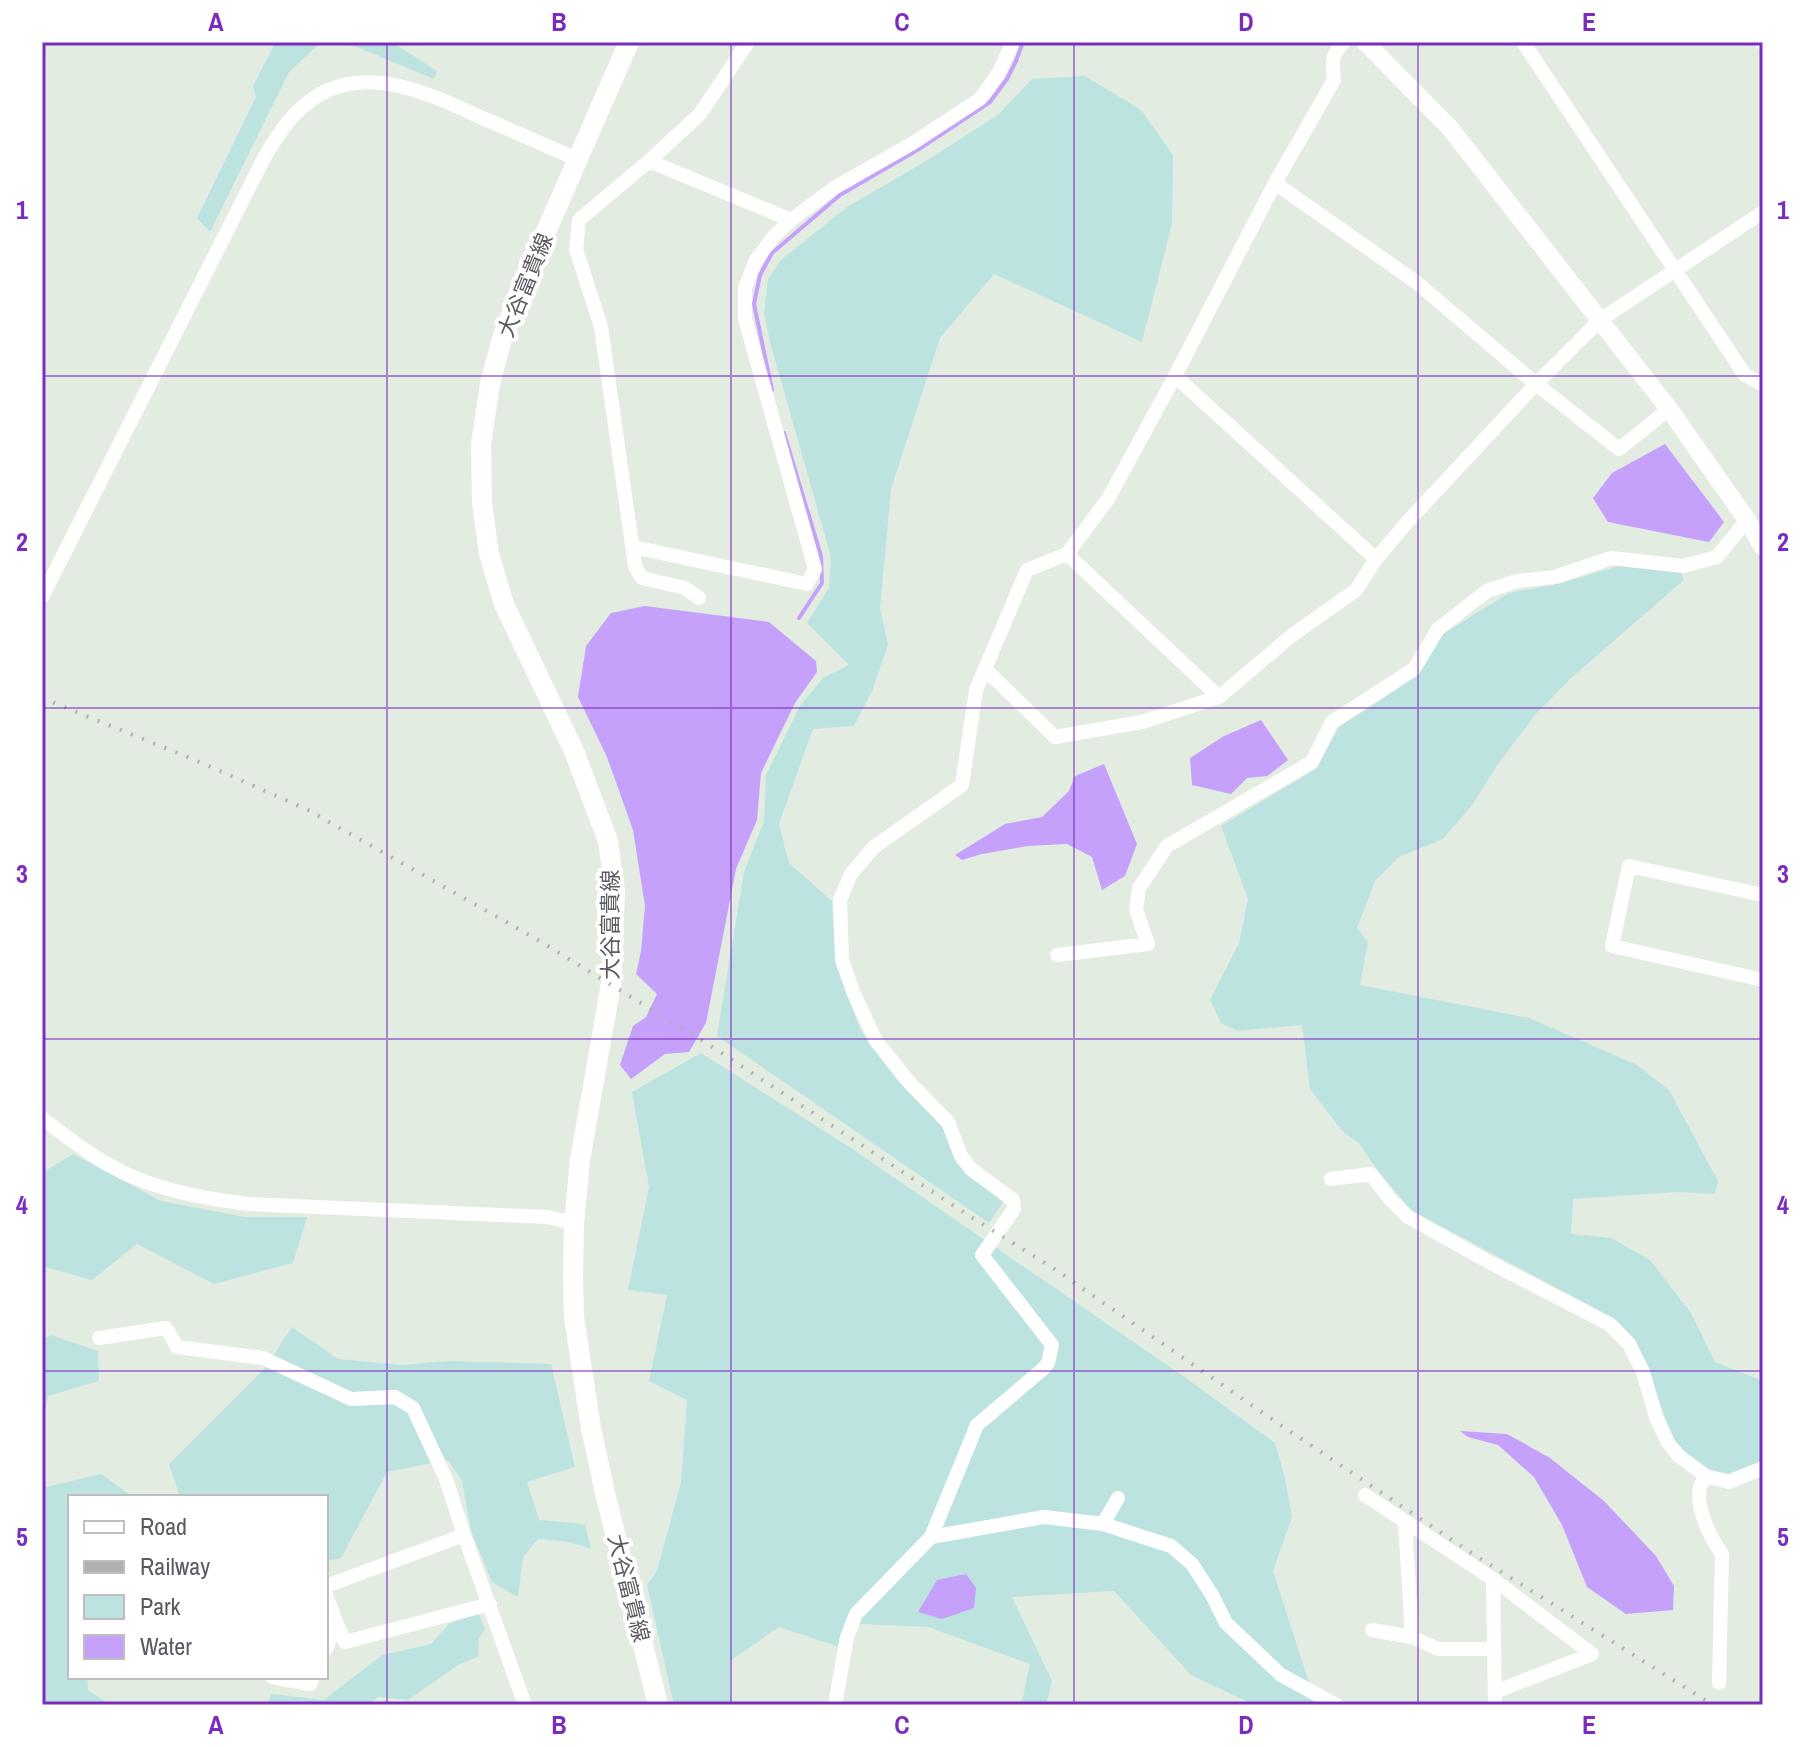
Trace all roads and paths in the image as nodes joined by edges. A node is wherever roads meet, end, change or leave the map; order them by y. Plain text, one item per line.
1 (629, 42) edge
2 (748, 42) edge
3 (1013, 42) edge
4 (1344, 42) edge
5 (1365, 42) edge
6 (1523, 42) edge
7 (578, 160) junction
8 (649, 161) junction
9 (1275, 183) junction
10 (1763, 212) edge
11 (791, 220) junction
12 (1674, 270) junction
13 (1600, 320) junction
14 (1175, 376) junction
15 (1536, 384) junction
16 (1763, 385) edge
17 (1669, 409) junction
18 (1747, 520) junction
19 (633, 547) junction
20 (1763, 547) edge
21 (1067, 554) junction
22 (1376, 559) junction
23 (44, 589) edge
24 (699, 598) dead end
25 (985, 669) junction
26 (1219, 697) junction
27 (1763, 895) edge
28 (1057, 955) dead end
29 (1763, 980) edge
30 (42, 1118) edge
31 (1331, 1179) dead end
32 (574, 1223) junction
33 (99, 1338) dead end
34 (1763, 1468) edge
35 (1706, 1476) junction
36 (1365, 1495) dead end
37 (1118, 1498) dead end
38 (1405, 1522) junction
39 (1103, 1524) junction
40 (464, 1535) junction
41 (931, 1537) junction
42 (1493, 1579) junction
43 (328, 1585) edge
44 (328, 1600) edge
45 (490, 1604) junction
46 (337, 1624) junction
47 (1372, 1630) dead end
48 (1412, 1637) junction
49 (328, 1644) edge
50 (1494, 1649) junction
51 (283, 1679) edge
52 (312, 1679) edge
53 (1719, 1683) dead end
54 (1495, 1699) edge
55 (525, 1705) edge
56 (658, 1705) edge
57 (835, 1705) edge
58 (1336, 1705) edge

1 - 7 main road, 大谷富貴線
2 - 8 street
3 - 11 street
4 - 9 street
5 - 13 street
6 - 12 street
7 - 23 street
7 - 32 main road, 大谷富貴線
8 - 11 street
8 - 19 street
9 - 14 street
9 - 15 street
10 - 12 street
11 - 19 street
12 - 13 street
12 - 16 street
13 - 15 street
13 - 17 street
14 - 21 street
14 - 22 street
15 - 17 street
15 - 22 street
17 - 18 street
18 - 20 street
18 - 28 street
19 - 24 street
21 - 25 street
21 - 26 street
22 - 26 street
25 - 26 street
25 - 41 street
27 - 29 street
30 - 32 street
31 - 35 street
32 - 56 main road, 大谷富貴線
33 - 40 street
34 - 35 street
35 - 53 street
36 - 38 street
37 - 39 street
38 - 42 street
38 - 48 street
39 - 41 street
39 - 58 street
40 - 43 street
40 - 45 street
41 - 57 street
42 - 50 street
42 - 54 street
44 - 46 street
45 - 46 street
45 - 55 street
46 - 49 street
47 - 48 street
48 - 50 street
50 - 54 street
51 - 52 street

